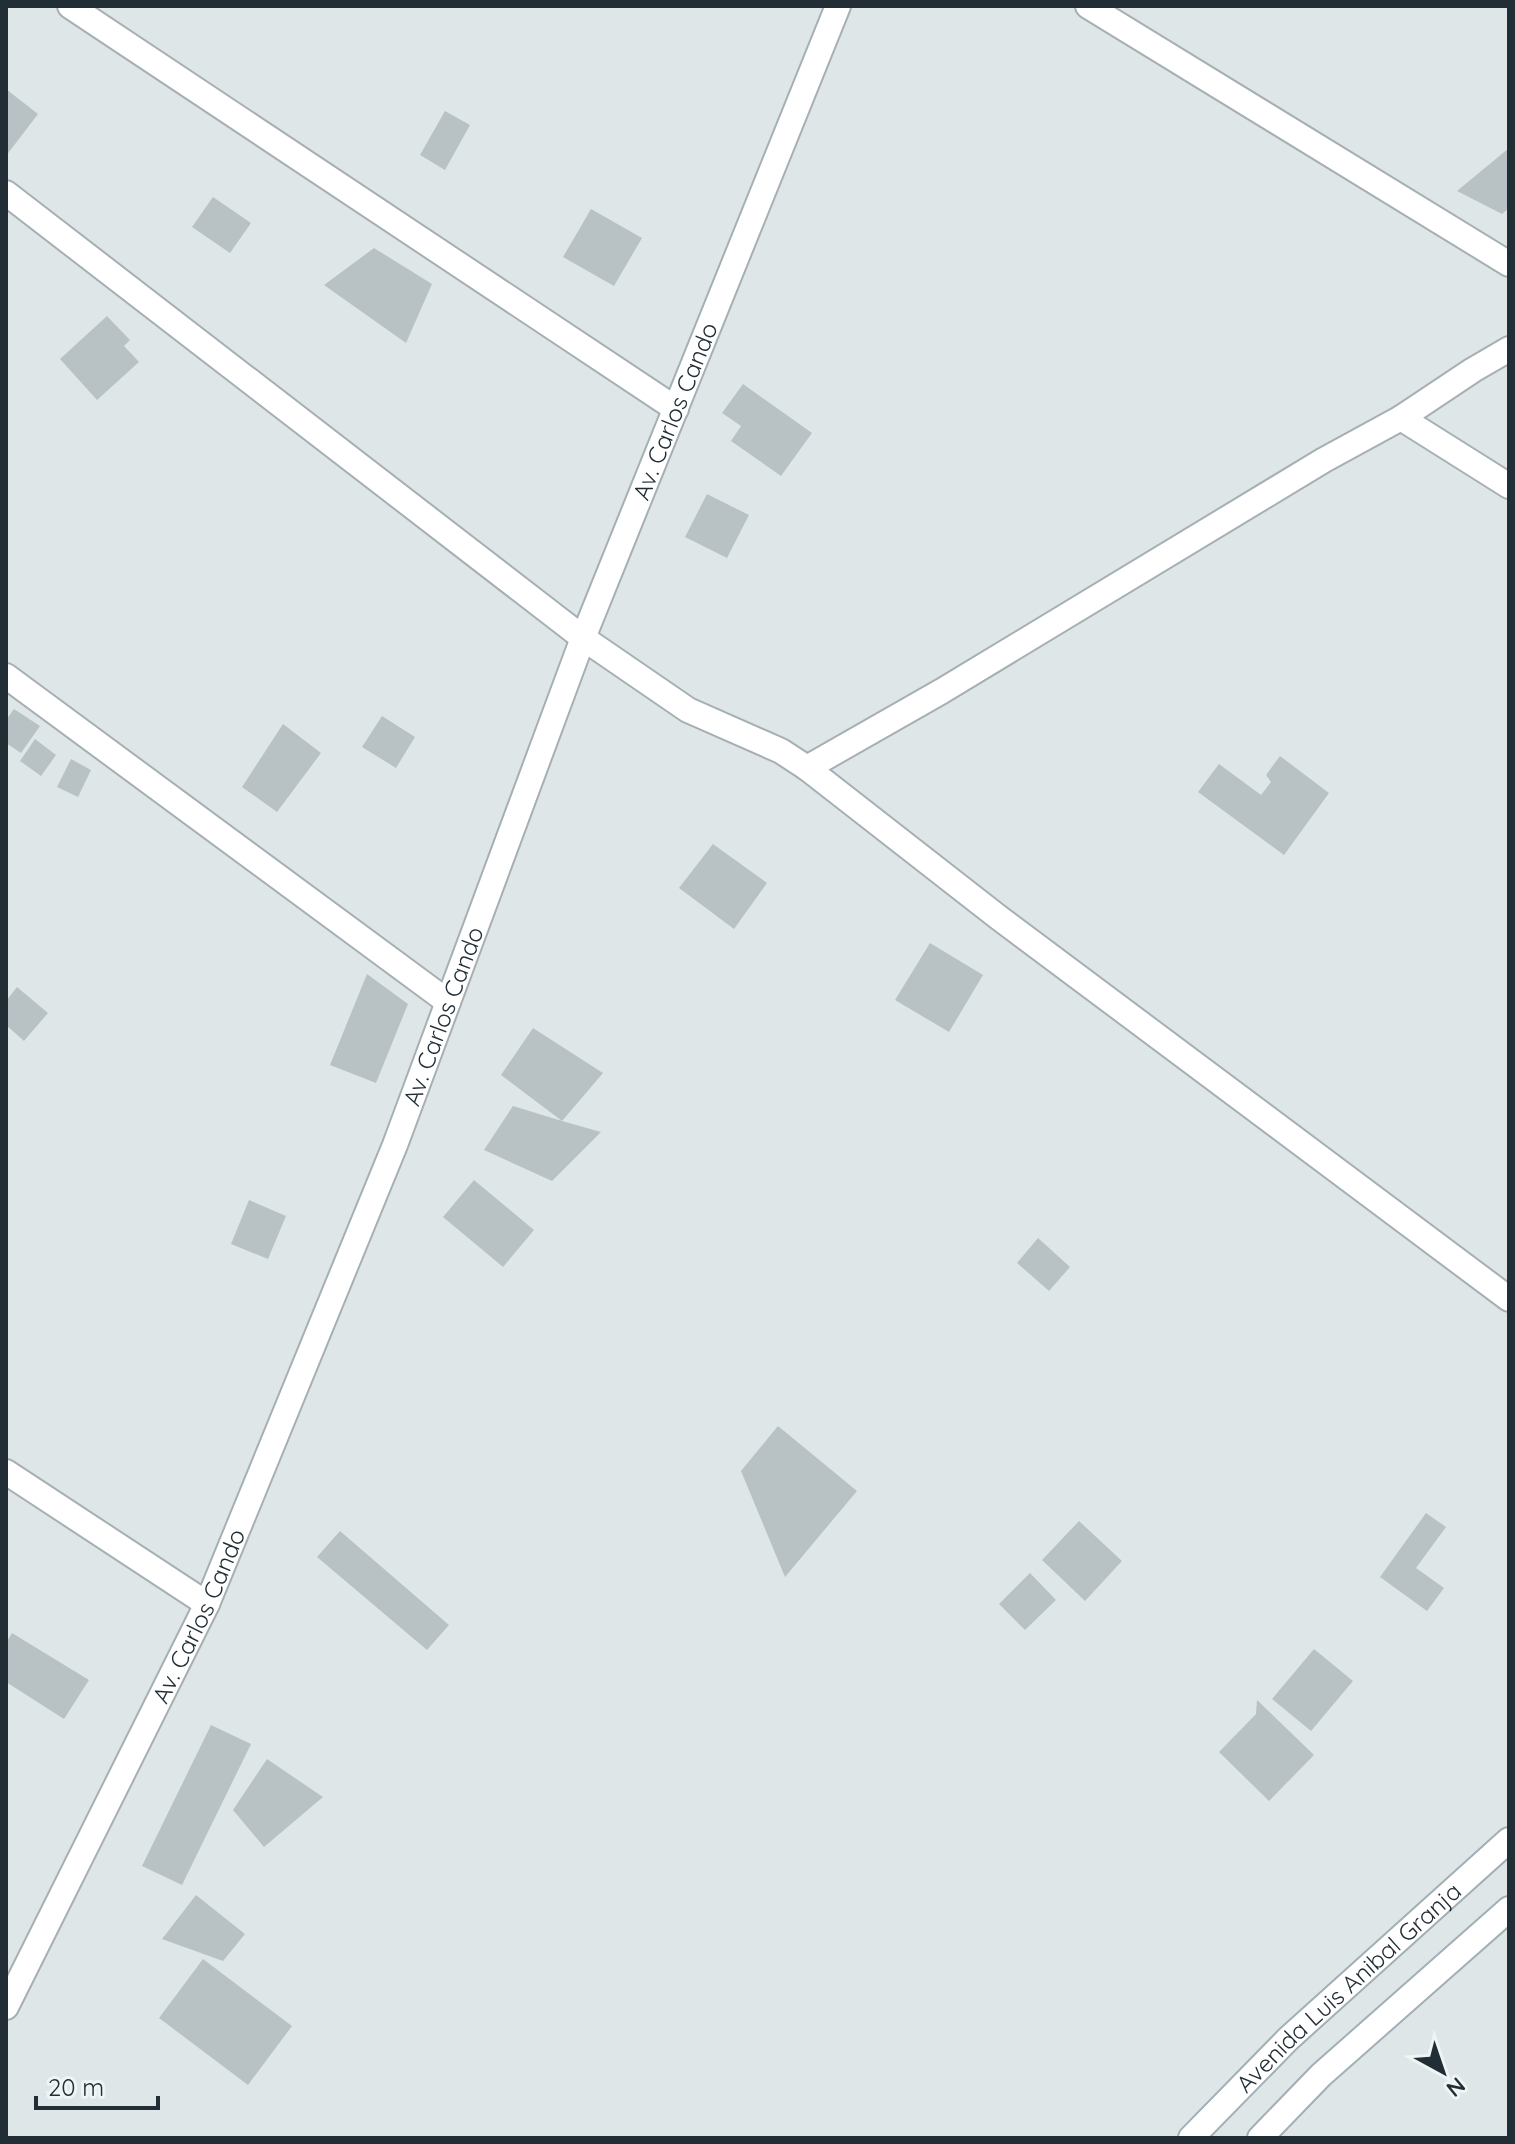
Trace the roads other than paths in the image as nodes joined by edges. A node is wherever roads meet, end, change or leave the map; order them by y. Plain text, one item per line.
1 (70, 6) edge
2 (838, 6) edge
3 (1088, 6) edge
4 (6, 193) edge
5 (1509, 264) edge
6 (1509, 349) edge
7 (676, 409) junction
8 (1401, 418) junction
9 (1509, 486) edge
10 (583, 638) junction
11 (6, 676) edge
12 (807, 768) junction
13 (448, 1002) junction
14 (1509, 1299) edge
15 (6, 1472) edge
16 (207, 1604) junction
17 (1509, 1840) edge
18 (1509, 1909) edge
19 (6, 2007) edge
20 (1191, 2138) edge
21 (1260, 2138) edge

1 - 7 street
2 - 7 street, Av. Carlos Cando
3 - 5 street
4 - 10 street
6 - 8 street
7 - 10 street, Av. Carlos Cando
8 - 9 street
8 - 12 street
10 - 12 street
10 - 13 street, Av. Carlos Cando
11 - 13 street
12 - 14 street
13 - 16 street, Av. Carlos Cando
15 - 16 street
16 - 19 street, Av. Carlos Cando
17 - 20 street, Avenida Luis Anibal Granja
18 - 21 street, Avenida Luis Anibal Granja

